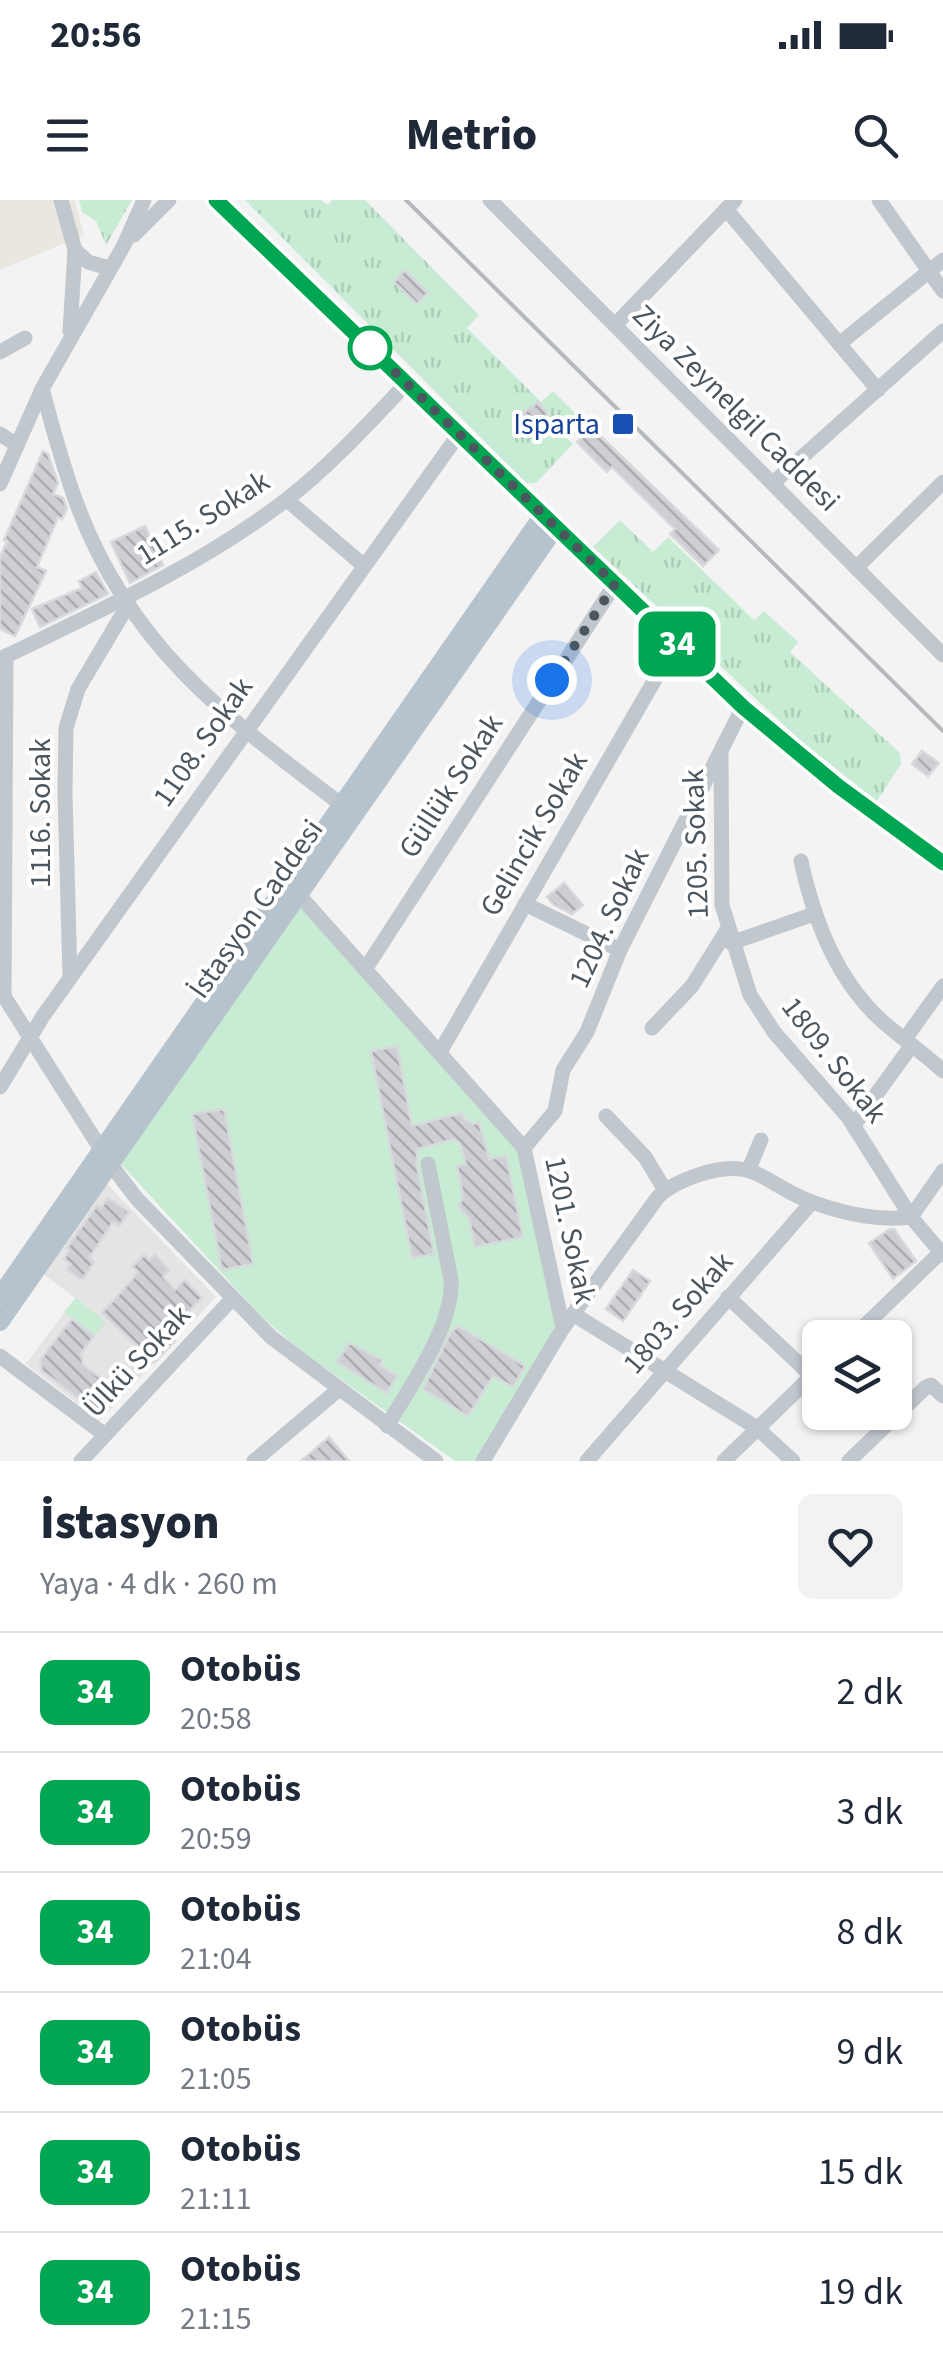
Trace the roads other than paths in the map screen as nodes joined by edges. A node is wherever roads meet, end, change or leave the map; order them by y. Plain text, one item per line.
1 (61, 200) edge
2 (144, 200) edge
3 (170, 200) edge
4 (490, 200) edge
5 (879, 200) edge
6 (216, 201) edge
7 (730, 205) edge
8 (124, 245) junction
9 (75, 250) junction
10 (937, 266) edge
11 (109, 268) junction
12 (943, 292) edge
13 (615, 325) junction
14 (943, 331) edge
15 (25, 338) dead end
16 (70, 338) junction
17 (839, 344) junction
18 (0, 352) edge
19 (406, 384) junction
20 (42, 389) junction
21 (878, 390) junction
22 (0, 434) edge
23 (459, 434) junction
24 (16, 446) junction
25 (943, 482) edge
26 (773, 483) junction
27 (0, 484) edge
28 (287, 500) junction
29 (550, 521) junction
30 (363, 566) junction
31 (856, 568) junction
32 (615, 584) junction
33 (125, 602) junction
34 (676, 643) junction
35 (943, 655) edge
36 (3, 658) edge
37 (743, 707) junction
38 (244, 731) junction
39 (720, 753) junction
40 (342, 806) junction
41 (801, 860) dead end
42 (943, 863) edge
43 (299, 895) junction
44 (525, 904) junction
45 (814, 914) junction
46 (729, 936) junction
47 (620, 950) junction
48 (366, 968) junction
49 (70, 977) junction
50 (943, 986) edge
51 (2, 993) edge
52 (652, 1028) dead end
53 (30, 1037) junction
54 (909, 1042) junction
55 (440, 1052) junction
56 (943, 1071) edge
57 (0, 1087) edge
58 (606, 1116) dead end
59 (854, 1125) junction
60 (761, 1140) dead end
61 (524, 1148) junction
62 (107, 1158) junction
63 (428, 1164) dead end
64 (749, 1169) junction
65 (943, 1172) edge
66 (665, 1190) junction
67 (812, 1202) junction
68 (911, 1217) junction
69 (942, 1253) edge
70 (0, 1296) edge
71 (728, 1297) junction
72 (232, 1299) junction
73 (871, 1320) edge
74 (568, 1321) junction
75 (0, 1322) edge
76 (0, 1356) edge
77 (802, 1360) edge
78 (665, 1369) junction
79 (802, 1385) edge
80 (338, 1390) junction
81 (937, 1391) edge
82 (388, 1426) junction
83 (757, 1428) junction
84 (105, 1435) junction
85 (81, 1461) edge
86 (254, 1461) edge
87 (436, 1461) edge
88 (484, 1461) edge
89 (587, 1461) edge
90 (724, 1461) edge
91 (793, 1461) edge
92 (849, 1461) edge

1 - 9 street
2 - 8 street
3 - 8 street
4 - 13 street, Ziya Zeynelgil Caddesi
5 - 10 street
6 - 19 main road
7 - 13 street
7 - 17 street
8 - 11 street
9 - 11 street
9 - 16 street
10 - 12 street
10 - 17 street
11 - 16 street
13 - 26 street, Ziya Zeynelgil Caddesi
14 - 21 street
15 - 18 street
16 - 20 street
17 - 21 street
19 - 23 main road
19 - 28 street, 1115. Sokak
20 - 24 street
20 - 33 street
21 - 26 street
22 - 24 street
23 - 29 main road
23 - 30 street, 1108. Sokak
24 - 27 street
25 - 31 street
26 - 31 street, Ziya Zeynelgil Caddesi
28 - 30 street
28 - 33 street, 1115. Sokak
29 - 32 main road
29 - 40 main road, İstasyon Caddesi
29 - 43 main road, İstasyon Caddesi
30 - 38 street, 1108. Sokak
31 - 35 street, Ziya Zeynelgil Caddesi
32 - 34 main road
32 - 48 street, Güllük Sokak
33 - 36 street, 1115. Sokak
33 - 38 street
33 - 49 street, 1116. Sokak
34 - 37 main road
34 - 44 street, Gelincik Sokak
36 - 51 street
37 - 39 street, 1204. Sokak
37 - 42 main road
38 - 40 street
38 - 49 street, 1108. Sokak
39 - 46 street, 1205. Sokak
39 - 47 street, 1204. Sokak
40 - 62 main road, İstasyon Caddesi
41 - 45 street
43 - 48 street, 1201. Sokak
43 - 62 main road, İstasyon Caddesi
44 - 47 street
44 - 55 street, Gelincik Sokak
45 - 46 street
45 - 54 street
46 - 52 street, 1205. Sokak
46 - 59 street, 1809. Sokak
47 - 61 street, 1204. Sokak
48 - 55 street, 1201. Sokak
49 - 53 street, 1108. Sokak
50 - 54 street
51 - 53 street
53 - 57 street, 1108. Sokak
53 - 62 street
54 - 56 street
54 - 59 street
55 - 61 street, 1201. Sokak
58 - 66 street
59 - 68 street, 1809. Sokak
60 - 64 street
61 - 74 street, 1201. Sokak
62 - 70 main road, İstasyon Caddesi
62 - 72 street
62 - 75 main road, İstasyon Caddesi
63 - 82 street
64 - 66 street
64 - 67 street
65 - 68 street
66 - 74 street
67 - 68 street
67 - 71 street, 1803. Sokak
68 - 69 street, 1809. Sokak
69 - 73 street
71 - 77 street
71 - 78 street, 1803. Sokak
72 - 80 street
72 - 84 street, Ülkü Sokak
74 - 78 street
74 - 88 street, 1201. Sokak
76 - 84 street
78 - 83 street
78 - 89 street, 1803. Sokak
79 - 83 street
80 - 82 street
80 - 86 street
81 - 92 street
82 - 87 street
83 - 90 street
83 - 91 street
84 - 85 street, Ülkü Sokak

